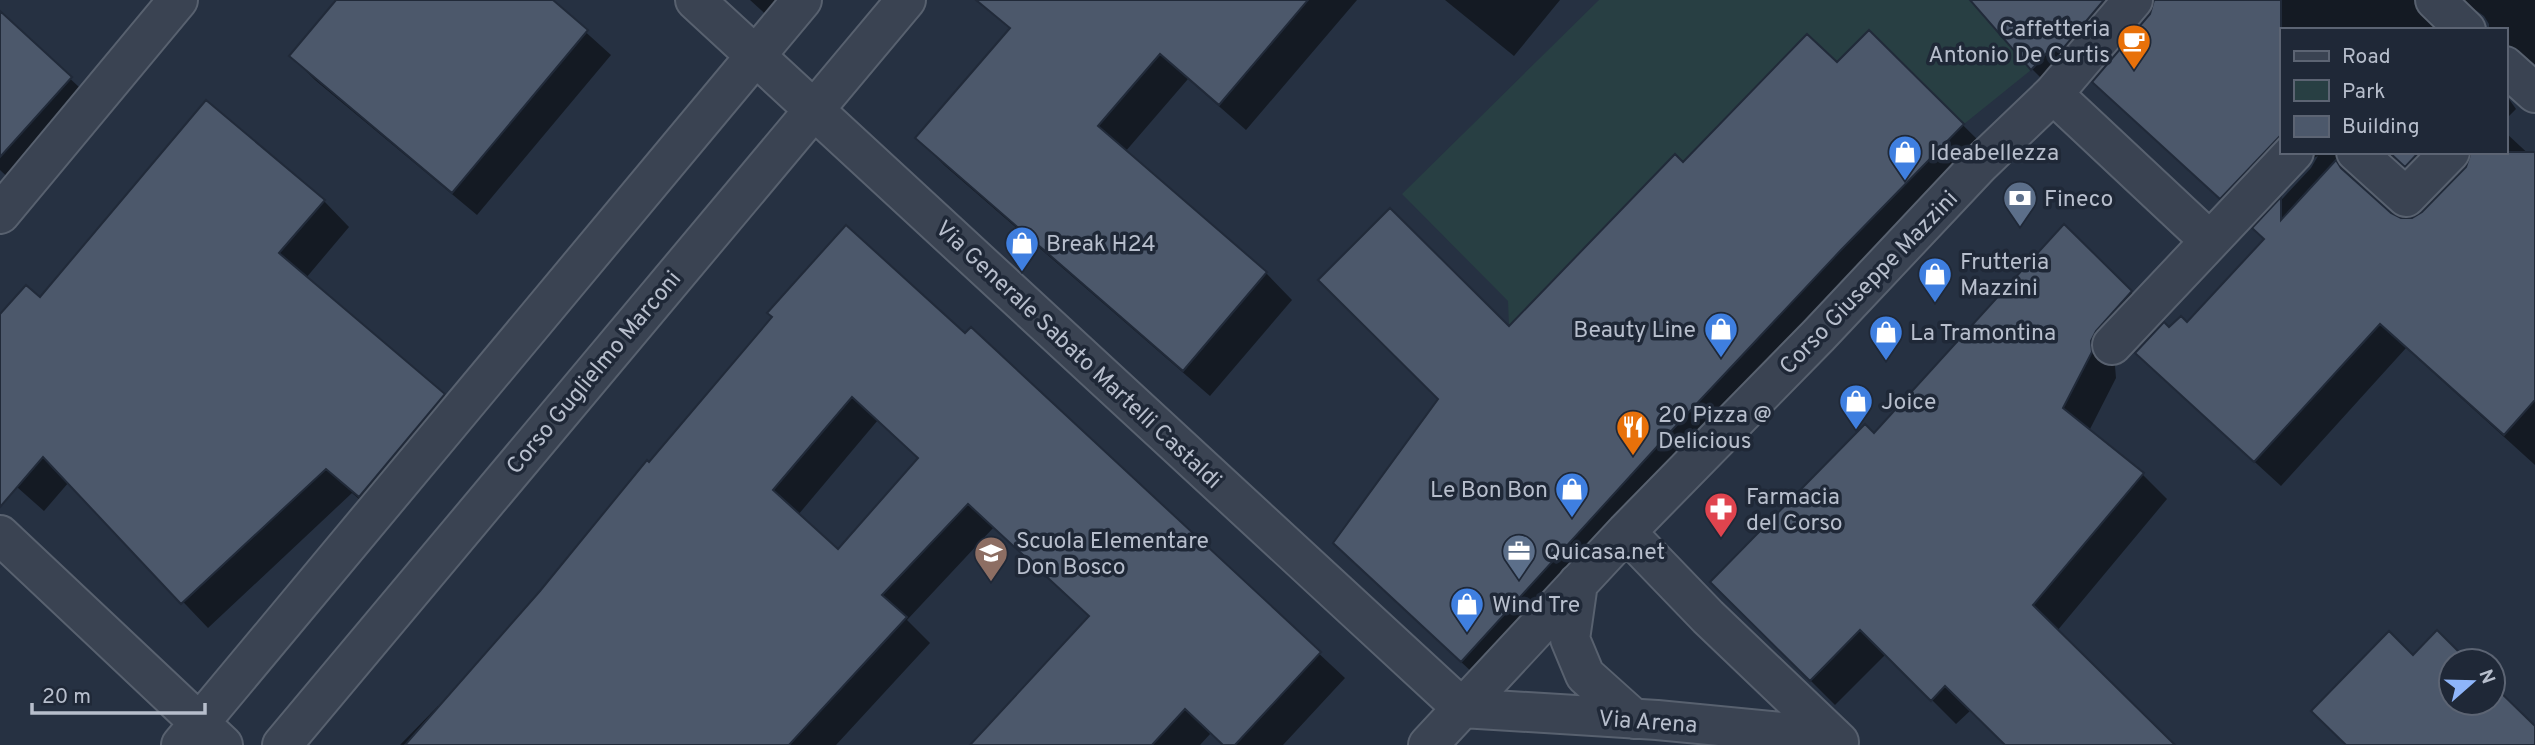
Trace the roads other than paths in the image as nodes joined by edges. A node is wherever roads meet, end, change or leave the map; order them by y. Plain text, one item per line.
1 (178, 0) edge
2 (695, 0) edge
3 (802, 0) edge
4 (906, 0) edge
5 (2133, 0) edge
6 (2435, 0) edge
7 (2464, 28) edge
8 (755, 56) junction
9 (2507, 68) edge
10 (2535, 93) edge
11 (2053, 94) junction
12 (814, 110) junction
13 (2292, 154) edge
14 (2358, 154) edge
15 (2448, 154) edge
16 (0, 214) edge
17 (2210, 241) junction
18 (2112, 345) dead end
19 (1626, 533) junction
20 (0, 535) edge
21 (1578, 583) junction
22 (1462, 708) junction
23 (1634, 719) junction
24 (201, 738) edge
25 (1838, 741) edge
26 (282, 745) edge
27 (1428, 745) edge

1 - 16 street
2 - 8 street, Via Generale Sabato Martelli Castaldi
3 - 8 street
4 - 12 street, Corso Guglielmo Marconi
5 - 11 street, Corso Giuseppe Mazzini
6 - 7 street
8 - 12 street, Via Generale Sabato Martelli Castaldi
8 - 24 street
9 - 10 street
11 - 17 street
11 - 19 street, Corso Giuseppe Mazzini
12 - 22 street, Via Generale Sabato Martelli Castaldi
12 - 26 street, Corso Guglielmo Marconi
13 - 17 street
14 - 15 street
17 - 18 street
19 - 21 street, Corso Giuseppe Mazzini
19 - 25 street, Via Arena
20 - 24 street
21 - 22 street, Corso Giuseppe Mazzini
21 - 23 street
22 - 23 street, Via Arena
22 - 27 street, Corso Giuseppe Mazzini
23 - 25 street, Via Arena

